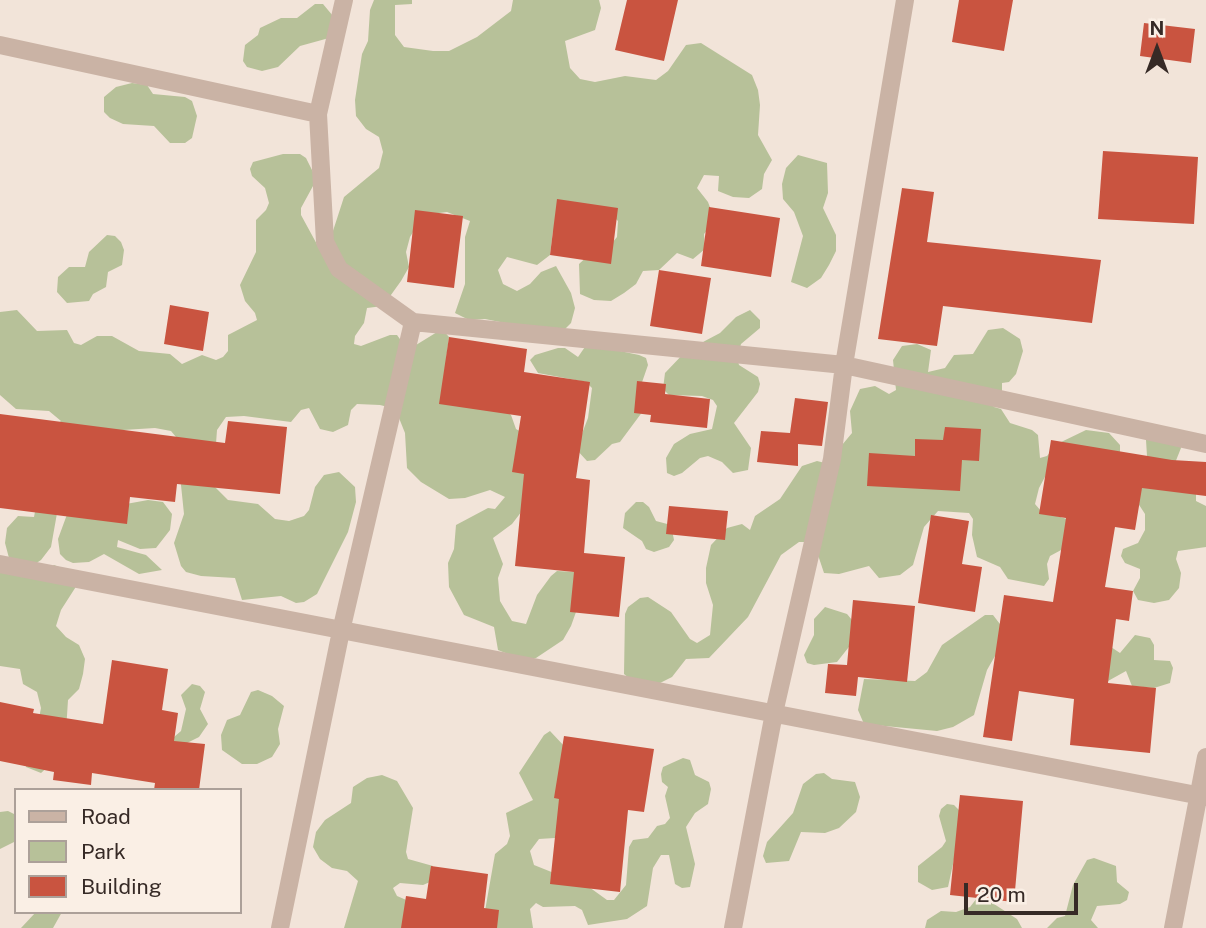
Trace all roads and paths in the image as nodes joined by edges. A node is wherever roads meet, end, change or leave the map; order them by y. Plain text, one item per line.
1 (344, 0) edge
2 (905, 0) edge
3 (0, 45) edge
4 (318, 114) junction
5 (413, 322) junction
6 (844, 365) junction
7 (1206, 444) edge
8 (0, 564) edge
9 (341, 631) junction
10 (774, 713) junction
11 (1206, 757) edge
12 (1202, 796) edge
13 (280, 928) edge
14 (733, 928) edge
15 (1173, 928) edge

1 - 4 street
2 - 6 street
3 - 4 street
4 - 5 street
5 - 6 street
5 - 9 street
6 - 7 street
6 - 10 street
8 - 9 street
9 - 10 street
9 - 13 street
10 - 12 street
10 - 14 street
11 - 12 street
12 - 15 street

